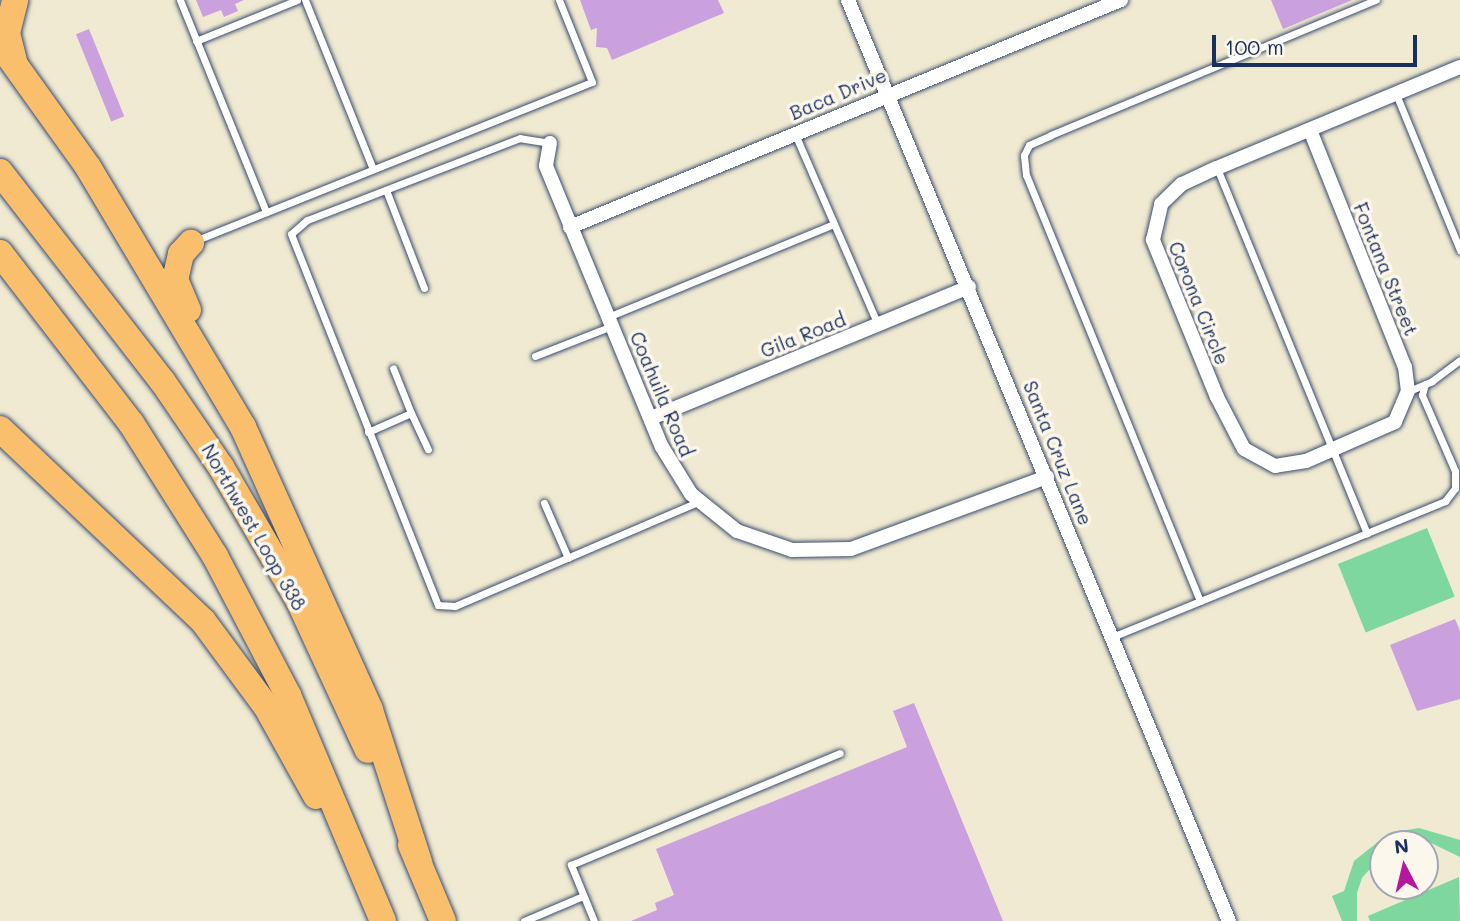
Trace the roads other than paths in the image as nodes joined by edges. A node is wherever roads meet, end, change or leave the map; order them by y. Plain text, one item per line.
1 (15, 0) edge
2 (180, 0) edge
3 (296, 0) edge
4 (305, 0) edge
5 (559, 0) edge
6 (848, 0) edge
7 (1121, 0) edge
8 (1376, 0) edge
9 (196, 41) junction
10 (5, 51) edge
11 (1460, 67) edge
12 (888, 94) junction
13 (1396, 94) junction
14 (1310, 130) junction
15 (795, 133) junction
16 (550, 143) joint
17 (1217, 168) junction
18 (373, 169) junction
19 (0, 172) edge
20 (386, 190) junction
21 (266, 212) junction
22 (834, 224) junction
23 (570, 227) junction
24 (191, 243) joint
25 (1460, 250) edge
26 (0, 253) edge
27 (424, 288) dead end
28 (969, 288) junction
29 (610, 321) junction
30 (878, 325) junction
31 (535, 356) dead end
32 (1460, 360) edge
33 (393, 368) dead end
34 (1425, 384) junction
35 (1408, 391) junction
36 (411, 413) junction
37 (651, 418) junction
38 (0, 429) edge
39 (368, 432) junction
40 (428, 449) dead end
41 (1335, 449) junction
42 (1047, 477) junction
43 (699, 501) junction
44 (544, 503) dead end
45 (1367, 533) junction
46 (300, 551) junction
47 (568, 558) junction
48 (1200, 601) junction
49 (1112, 637) junction
50 (840, 753) dead end
51 (419, 862) junction
52 (583, 896) junction
53 (376, 921) edge
54 (383, 921) edge
55 (443, 921) edge
56 (524, 921) edge
57 (594, 921) edge
58 (1229, 921) edge

1 - 10 highway
2 - 9 lane
3 - 9 lane
4 - 18 lane
5 - 18 lane
6 - 12 street, Santa Cruz Lane
7 - 12 street, Baca Drive
8 - 48 lane
9 - 21 lane
10 - 46 highway
11 - 13 street, Corona Circle
12 - 15 street, Baca Drive
12 - 28 street, Santa Cruz Lane
13 - 14 street, Corona Circle
13 - 25 lane
14 - 17 street, Corona Circle
14 - 35 street, Fontana Street
15 - 22 lane
15 - 23 street, Baca Drive
16 - 20 lane
16 - 23 street, Coahuila Road
17 - 41 lane
17 - 41 street, Corona Circle
18 - 21 lane
19 - 51 highway, Northwest Loop 338
20 - 27 lane
20 - 39 lane
21 - 24 lane
22 - 29 lane
22 - 30 lane
23 - 29 street, Coahuila Road
24 - 46 highway
26 - 54 highway
28 - 30 street, Gila Road
28 - 42 street, Santa Cruz Lane
29 - 31 lane
29 - 37 street, Coahuila Road
30 - 37 street, Gila Road
32 - 34 lane
33 - 36 lane
34 - 35 lane
34 - 45 lane
35 - 41 street, Corona Circle
36 - 39 lane
36 - 40 lane
37 - 43 street, Coahuila Road
38 - 53 highway
39 - 47 lane
41 - 45 lane
42 - 43 street, Coahuila Road
42 - 49 street, Santa Cruz Lane
43 - 47 lane
44 - 47 lane
45 - 48 lane
46 - 51 highway
48 - 49 lane
49 - 58 street, Santa Cruz Lane
50 - 52 lane
51 - 55 highway, Northwest Loop 338
52 - 56 lane
52 - 57 lane

